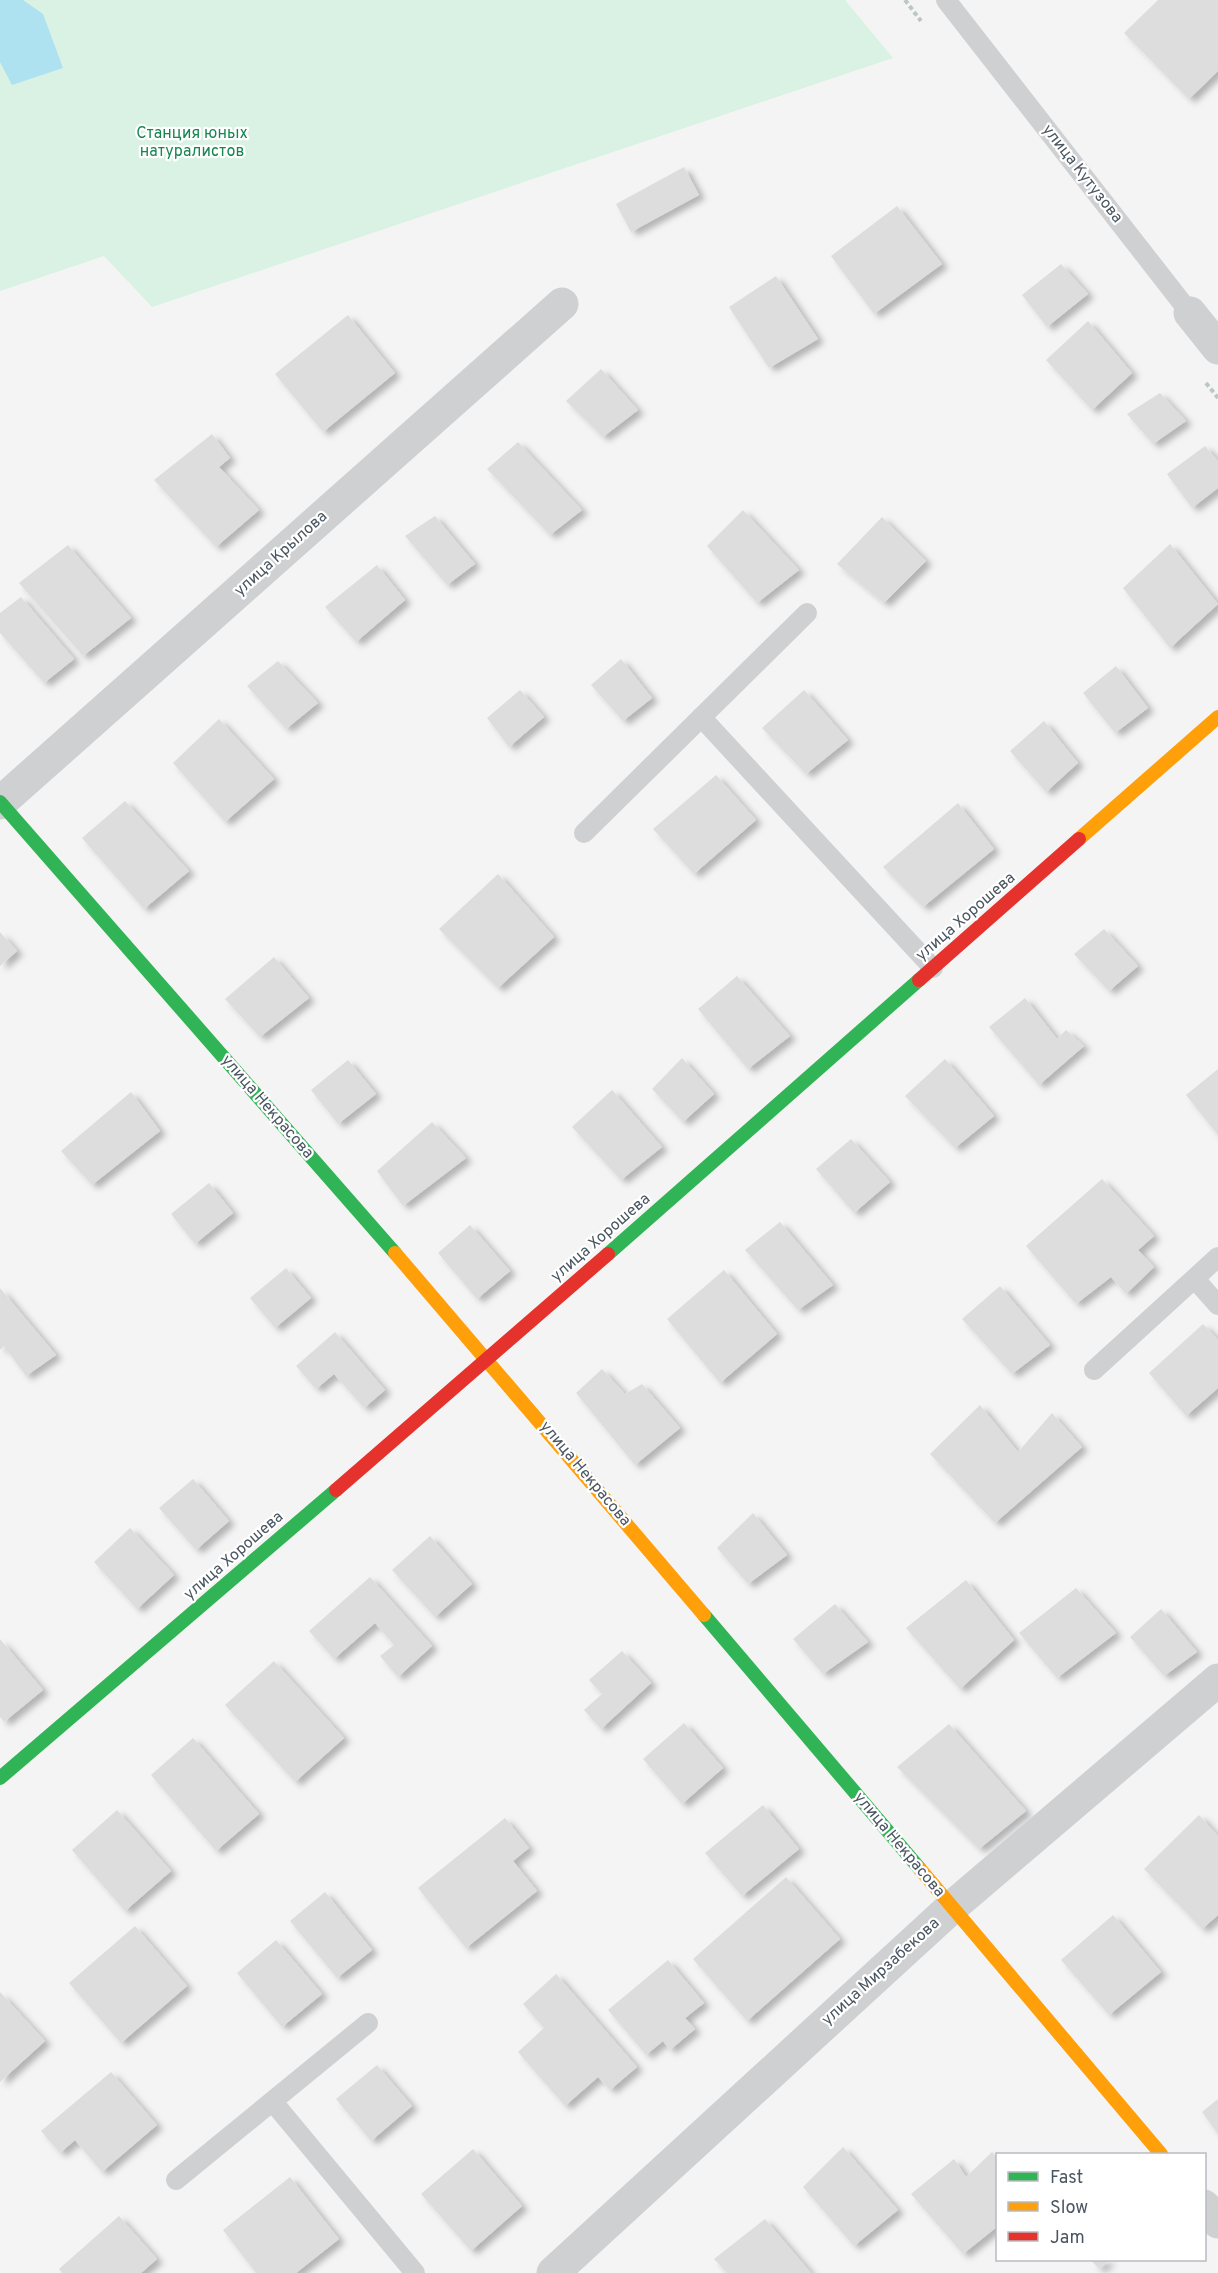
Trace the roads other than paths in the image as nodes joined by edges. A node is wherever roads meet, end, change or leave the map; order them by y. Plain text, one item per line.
1 (946, 0) edge
2 (562, 304) dead end
3 (1190, 313) joint
4 (1218, 348) edge
5 (807, 613) dead end
6 (701, 717) junction
7 (1218, 717) edge
8 (0, 803) edge
9 (584, 833) dead end
10 (933, 968) junction
11 (1218, 1257) edge
12 (1195, 1279) junction
13 (1218, 1305) edge
14 (488, 1360) junction
15 (1094, 1370) dead end
16 (1218, 1680) edge
17 (0, 1777) edge
18 (952, 1908) junction
19 (369, 2023) dead end
20 (273, 2102) junction
21 (1160, 2153) edge
22 (176, 2180) dead end
23 (1206, 2208) edge
24 (1218, 2222) edge
25 (415, 2273) edge
26 (553, 2273) edge

1 - 3 lane, улица Кутузова
2 - 8 street, улица Крылова
3 - 4 street, улица Кутузова
5 - 6 lane
6 - 9 lane
6 - 10 lane
7 - 10 street, улица Хорошева
8 - 14 street, улица Некрасова
10 - 14 street, улица Хорошева
11 - 12 lane
12 - 13 lane
12 - 15 lane
14 - 17 street, улица Хорошева
14 - 18 street, улица Некрасова
16 - 18 street, улица Мирзабекова
18 - 21 street, улица Некрасова
18 - 26 street, улица Мирзабекова
19 - 20 lane
20 - 22 lane
20 - 25 lane
23 - 24 street

